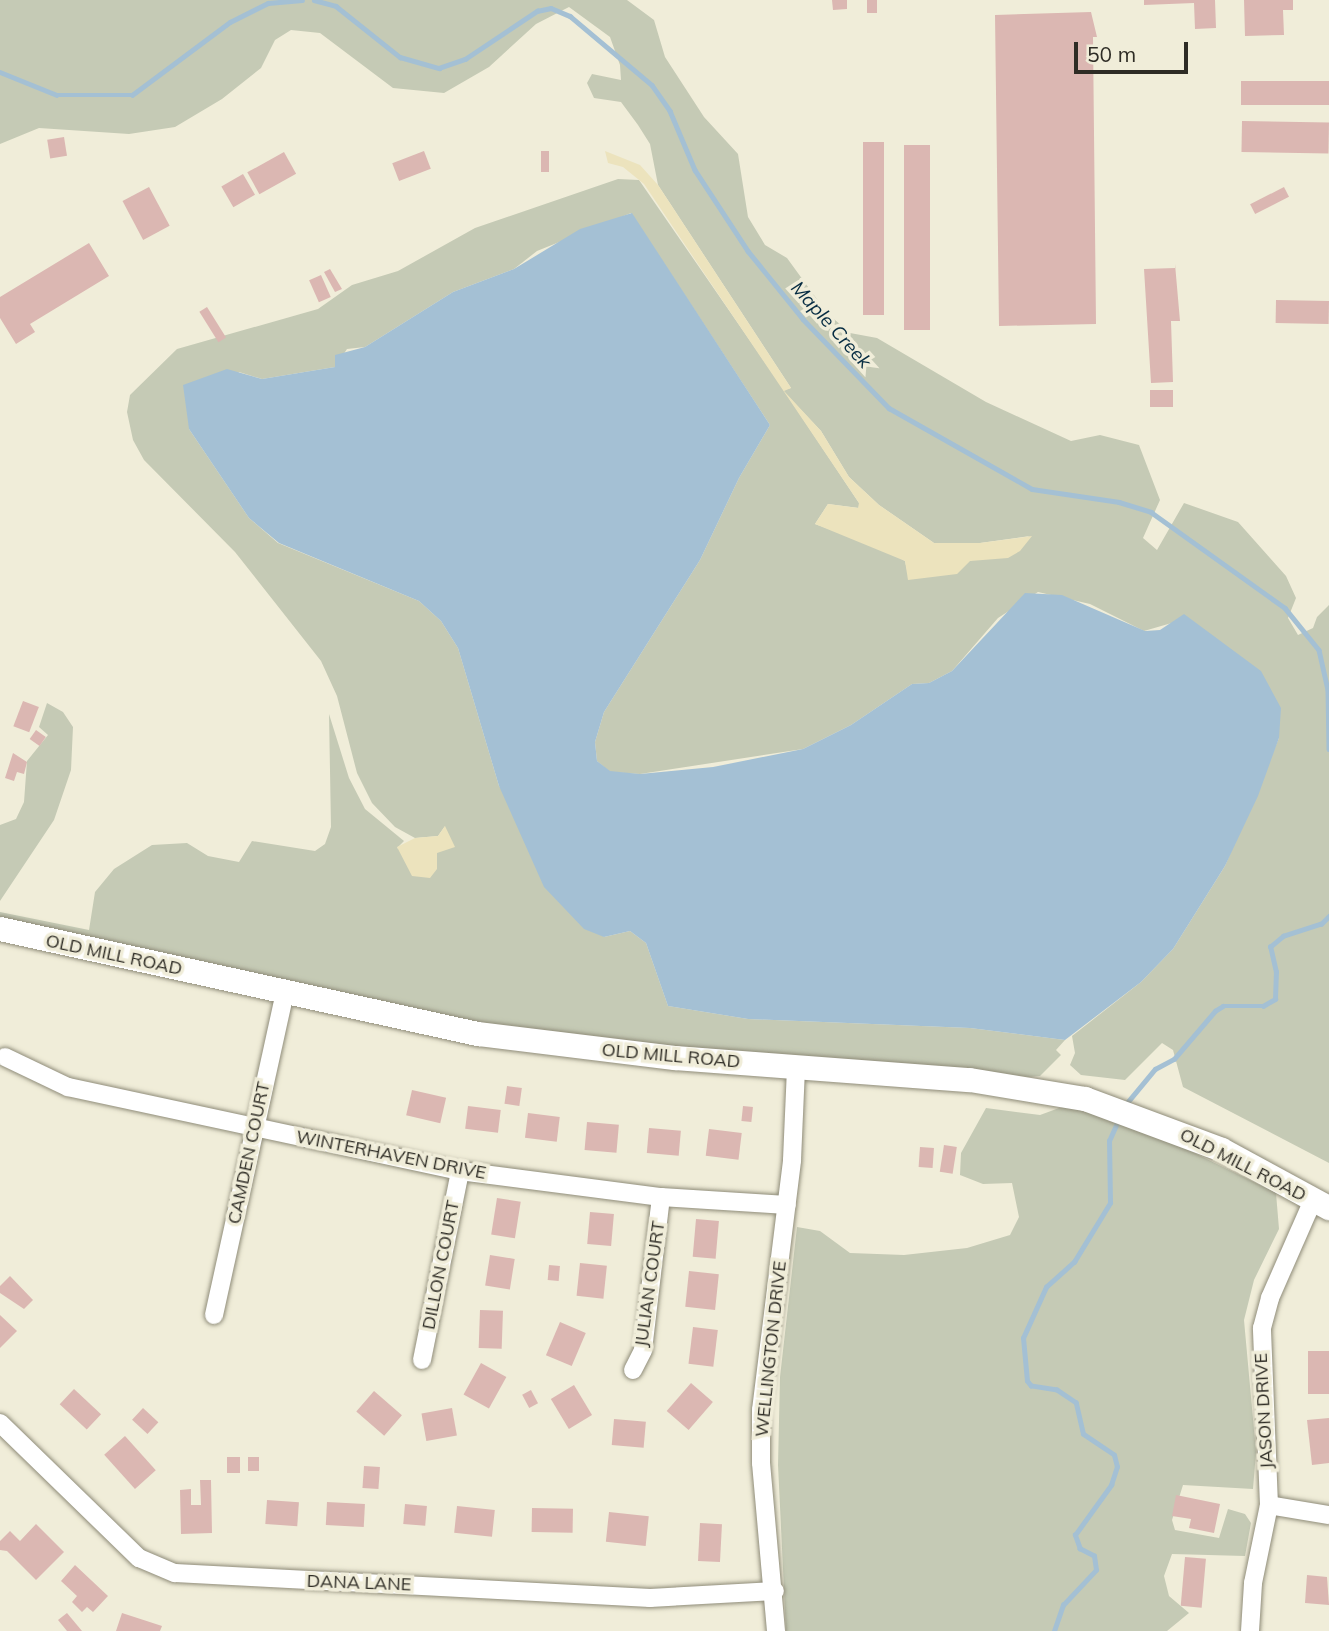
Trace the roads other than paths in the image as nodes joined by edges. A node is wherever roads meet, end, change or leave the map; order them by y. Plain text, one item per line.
1 (0, 929) edge
2 (285, 992) junction
3 (5, 1057) dead end
4 (796, 1067) junction
5 (255, 1127) junction
6 (460, 1171) junction
7 (661, 1197) junction
8 (1321, 1204) edge
9 (787, 1205) junction
10 (214, 1315) dead end
11 (422, 1360) dead end
12 (633, 1370) dead end
13 (0, 1423) edge
14 (1269, 1505) junction
15 (1329, 1515) edge
16 (775, 1591) junction
17 (776, 1631) edge
18 (1250, 1631) edge

1 - 2 street, OLD MILL ROAD
2 - 4 street, OLD MILL ROAD
2 - 5 street, CAMDEN COURT
3 - 5 street, WINTERHAVEN DRIVE
4 - 8 street, OLD MILL ROAD
4 - 9 street, WELLINGTON DRIVE
5 - 6 street, WINTERHAVEN DRIVE
5 - 10 street, CAMDEN COURT
6 - 7 street, WINTERHAVEN DRIVE
6 - 11 street, DILLON COURT
7 - 9 street, WINTERHAVEN DRIVE
7 - 12 street, JULIAN COURT
8 - 14 street, JASON DRIVE
9 - 16 street, WELLINGTON DRIVE
13 - 16 street, DANA LANE
14 - 15 street
14 - 18 street, JASON DRIVE
16 - 17 street, WELLINGTON DRIVE

